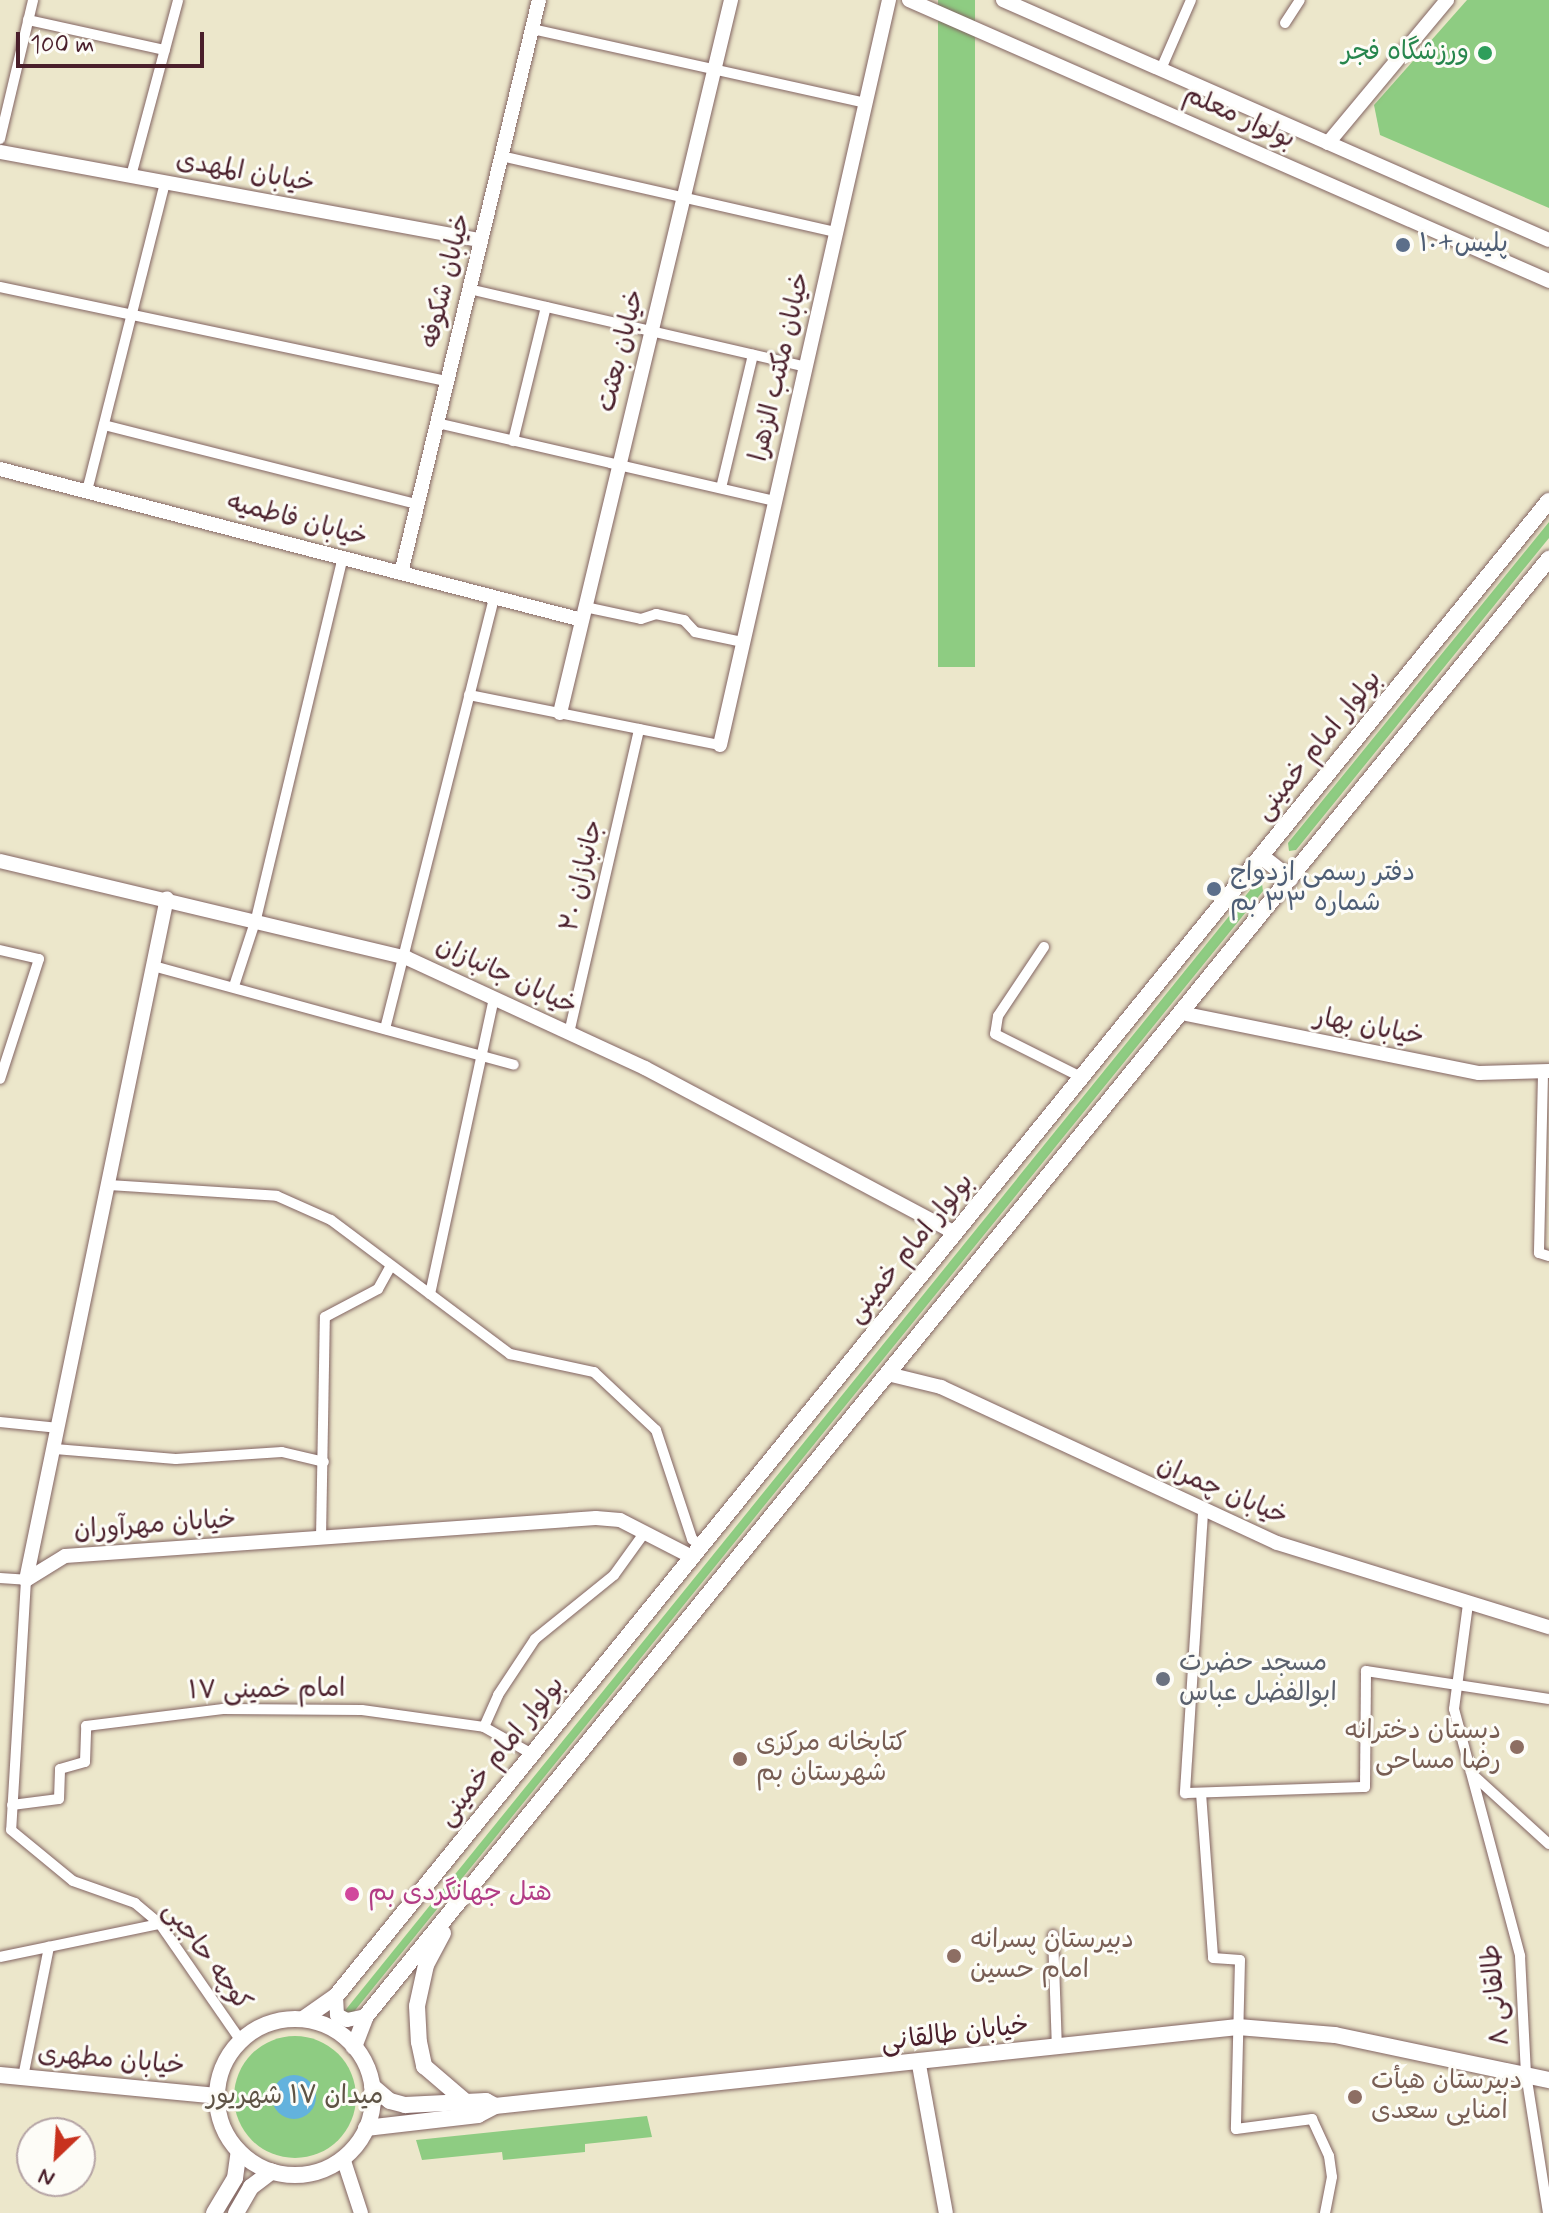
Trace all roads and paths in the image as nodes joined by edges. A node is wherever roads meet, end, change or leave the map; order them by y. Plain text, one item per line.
1 (33, 0) edge
2 (178, 0) edge
3 (539, 0) edge
4 (731, 0) edge
5 (889, 0) edge
6 (909, 0) edge
7 (1003, 0) edge
8 (1191, 0) edge
9 (1300, 0) edge
10 (1447, 0) edge
11 (28, 20) junction
12 (1285, 23) dead end
13 (532, 29) junction
14 (165, 50) junction
15 (714, 69) junction
16 (1161, 69) junction
17 (865, 103) junction
18 (0, 139) edge
19 (1328, 143) junction
20 (0, 152) edge
21 (501, 156) junction
22 (131, 176) junction
23 (165, 183) junction
24 (684, 197) junction
25 (836, 232) junction
26 (481, 240) junction
27 (1549, 240) edge
28 (1549, 281) edge
29 (0, 287) edge
30 (469, 289) junction
31 (546, 307) junction
32 (132, 315) junction
33 (651, 331) junction
34 (753, 355) junction
35 (806, 367) junction
36 (447, 381) junction
37 (437, 423) junction
38 (104, 425) junction
39 (513, 441) junction
40 (619, 465) junction
41 (0, 469) edge
42 (721, 488) junction
43 (87, 491) junction
44 (775, 501) junction
45 (1549, 501) edge
46 (417, 504) junction
47 (343, 558) junction
48 (1549, 559) edge
49 (401, 573) junction
50 (494, 597) junction
51 (584, 613) junction
52 (743, 642) junction
53 (469, 695) junction
54 (560, 713) junction
55 (639, 729) junction
56 (720, 745) joint
57 (1261, 856) junction
58 (0, 861) edge
59 (1290, 879) junction
60 (167, 898) junction
61 (256, 919) junction
62 (1044, 947) dead end
63 (0, 950) edge
64 (407, 958) junction
65 (153, 966) junction
66 (234, 986) junction
67 (494, 998) junction
68 (1181, 1013) junction
69 (385, 1029) junction
70 (569, 1033) junction
71 (482, 1056) junction
72 (514, 1065) dead end
73 (1546, 1072) edge
74 (1081, 1077) junction
75 (0, 1079) edge
76 (109, 1185) junction
77 (955, 1233) junction
78 (1549, 1256) edge
79 (391, 1266) junction
80 (430, 1294) junction
81 (888, 1374) junction
82 (0, 1422) edge
83 (59, 1428) junction
84 (55, 1449) junction
85 (324, 1462) junction
86 (1203, 1513) junction
87 (645, 1532) junction
88 (321, 1538) junction
89 (696, 1552) junction
90 (0, 1578) edge
91 (26, 1580) junction
92 (1468, 1604) junction
93 (1549, 1627) edge
94 (1458, 1685) junction
95 (1549, 1699) edge
96 (484, 1727) junction
97 (532, 1754) junction
98 (1471, 1773) junction
99 (1201, 1793) junction
100 (12, 1805) junction
101 (6, 1829) edge
102 (1549, 1844) edge
103 (467, 1893) junction
104 (160, 1924) junction
105 (1053, 1935) dead end
106 (49, 1947) junction
107 (0, 1957) edge
108 (336, 1996) junction
109 (366, 2016) junction
110 (303, 2019) junction
111 (1238, 2027) junction
112 (241, 2041) junction
113 (354, 2047) junction
114 (1057, 2047) junction
115 (919, 2065) junction
116 (1526, 2074) junction
117 (0, 2075) edge
118 (23, 2077) junction
119 (1549, 2080) edge
120 (372, 2086) junction
121 (217, 2096) junction
122 (466, 2102) junction
123 (495, 2106) junction
124 (366, 2128) junction
125 (239, 2151) junction
126 (343, 2158) junction
127 (272, 2171) junction
128 (214, 2213) edge
129 (236, 2213) edge
130 (361, 2213) edge
131 (946, 2213) edge
132 (1325, 2213) edge
133 (1548, 2213) edge

1 - 11 street
2 - 14 street
3 - 13 street, خیابان شکوفه
4 - 15 street, خیابان بعثت
5 - 17 street, خیابان مکتب الزهرا
6 - 28 street, بولوار معلم
7 - 16 street, بولوار معلم
8 - 16 street
9 - 12 street
10 - 19 street
11 - 14 street
11 - 18 street
13 - 15 street
13 - 21 street, خیابان شکوفه
14 - 22 street
15 - 17 street
15 - 24 street, خیابان بعثت
16 - 19 street, بولوار معلم
17 - 25 street, خیابان مکتب الزهرا
19 - 27 street, بولوار معلم
20 - 22 street, خیابان المهدی
21 - 24 street
21 - 26 street, خیابان شکوفه
22 - 23 street, خیابان المهدی
23 - 26 street, خیابان المهدی
23 - 32 street
24 - 25 street
24 - 33 street, خیابان بعثت
25 - 35 street, خیابان مکتب الزهرا
26 - 30 street, خیابان شکوفه
29 - 32 street
30 - 31 street
30 - 36 street, خیابان شکوفه
31 - 33 street
31 - 39 street
32 - 36 street
32 - 38 street
33 - 34 street
33 - 40 street, خیابان بعثت
34 - 35 street
34 - 42 street
35 - 44 street, خیابان مکتب الزهرا
36 - 37 street, خیابان شکوفه
37 - 39 street
37 - 46 street, خیابان شکوفه
38 - 43 street
38 - 46 street
39 - 40 street
40 - 42 street
40 - 51 street, خیابان بعثت
41 - 43 street, خیابان فاطمیه
42 - 44 street
43 - 47 street, خیابان فاطمیه
44 - 52 street, خیابان مکتب الزهرا
45 - 57 main road, بولوار امام خمینی
46 - 49 street, خیابان شکوفه
47 - 49 street, خیابان فاطمیه
47 - 61 street
48 - 59 main road
49 - 50 street, خیابان فاطمیه
50 - 51 street, خیابان فاطمیه
50 - 53 street
51 - 52 street
51 - 54 street, خیابان بعثت
52 - 56 street, خیابان مکتب الزهرا
53 - 54 street
53 - 64 street
54 - 55 street
55 - 56 street
55 - 70 street, جانبازان ۲۰
57 - 59 main road
57 - 74 main road, بولوار امام خمینی
58 - 60 street, خیابان جانبازان
59 - 68 main road
60 - 61 street, خیابان جانبازان
60 - 65 street, خیابان مهرآوران
61 - 64 street, خیابان جانبازان
61 - 66 street
62 - 74 street
63 - 75 street
64 - 67 street, خیابان جانبازان
64 - 69 street
65 - 66 street
65 - 76 street, خیابان مهرآوران
66 - 69 street
67 - 70 street, خیابان جانبازان
67 - 71 street
68 - 73 street, خیابان بهار
68 - 81 main road
69 - 71 street
70 - 77 street, خیابان جانبازان
71 - 72 street
71 - 80 street
73 - 78 street
74 - 77 main road, بولوار امام خمینی
76 - 79 street
76 - 83 street, خیابان مهرآوران
77 - 89 main road, بولوار امام خمینی
79 - 80 street
79 - 85 street
80 - 89 street
81 - 86 street, خیابان چمران
81 - 103 main road
82 - 83 street
83 - 84 street, خیابان مهرآوران
84 - 85 street
84 - 91 street, خیابان مهرآوران
85 - 88 street
86 - 92 street, خیابان چمران
86 - 99 street
87 - 88 street, خیابان مهرآوران
87 - 89 street, خیابان مهرآوران
87 - 96 street
88 - 91 street, خیابان مهرآوران
89 - 97 main road, بولوار امام خمینی
90 - 91 street
91 - 100 street
92 - 93 street, خیابان چمران
92 - 94 street, طالقانی ۸
94 - 95 street
94 - 98 street, طالقانی ۸
94 - 99 street
96 - 97 street, امام خمینی ۱۷
96 - 100 street, امام خمینی ۱۷
97 - 108 main road, بولوار امام خمینی
98 - 102 street
98 - 116 street, طالقانی ۸
99 - 111 street
100 - 101 street
101 - 104 street, کوچه حاجبی
103 - 109 main road
103 - 122 main road
104 - 106 street
104 - 112 street, کوچه حاجبی
105 - 114 street
106 - 107 street
106 - 118 street
108 - 109 street
108 - 110 main road, بولوار امام خمینی
109 - 113 main road
110 - 112 main road
110 - 113 main road
111 - 114 main road, خیابان طالقانی
111 - 116 main road, خیابان طالقانی
111 - 132 street
112 - 121 main road
113 - 120 main road
114 - 115 main road, خیابان طالقانی
115 - 123 main road, خیابان طالقانی
115 - 131 street
116 - 119 main road, خیابان طالقانی
116 - 133 street, طالقانی ۸
117 - 118 main road, خیابان مطهری
118 - 121 main road, خیابان مطهری
120 - 122 main road
120 - 124 main road
121 - 125 main road
122 - 123 main road
123 - 124 main road, خیابان طالقانی
124 - 126 main road
125 - 127 main road
125 - 128 main road
126 - 127 main road
126 - 130 street
127 - 129 main road

